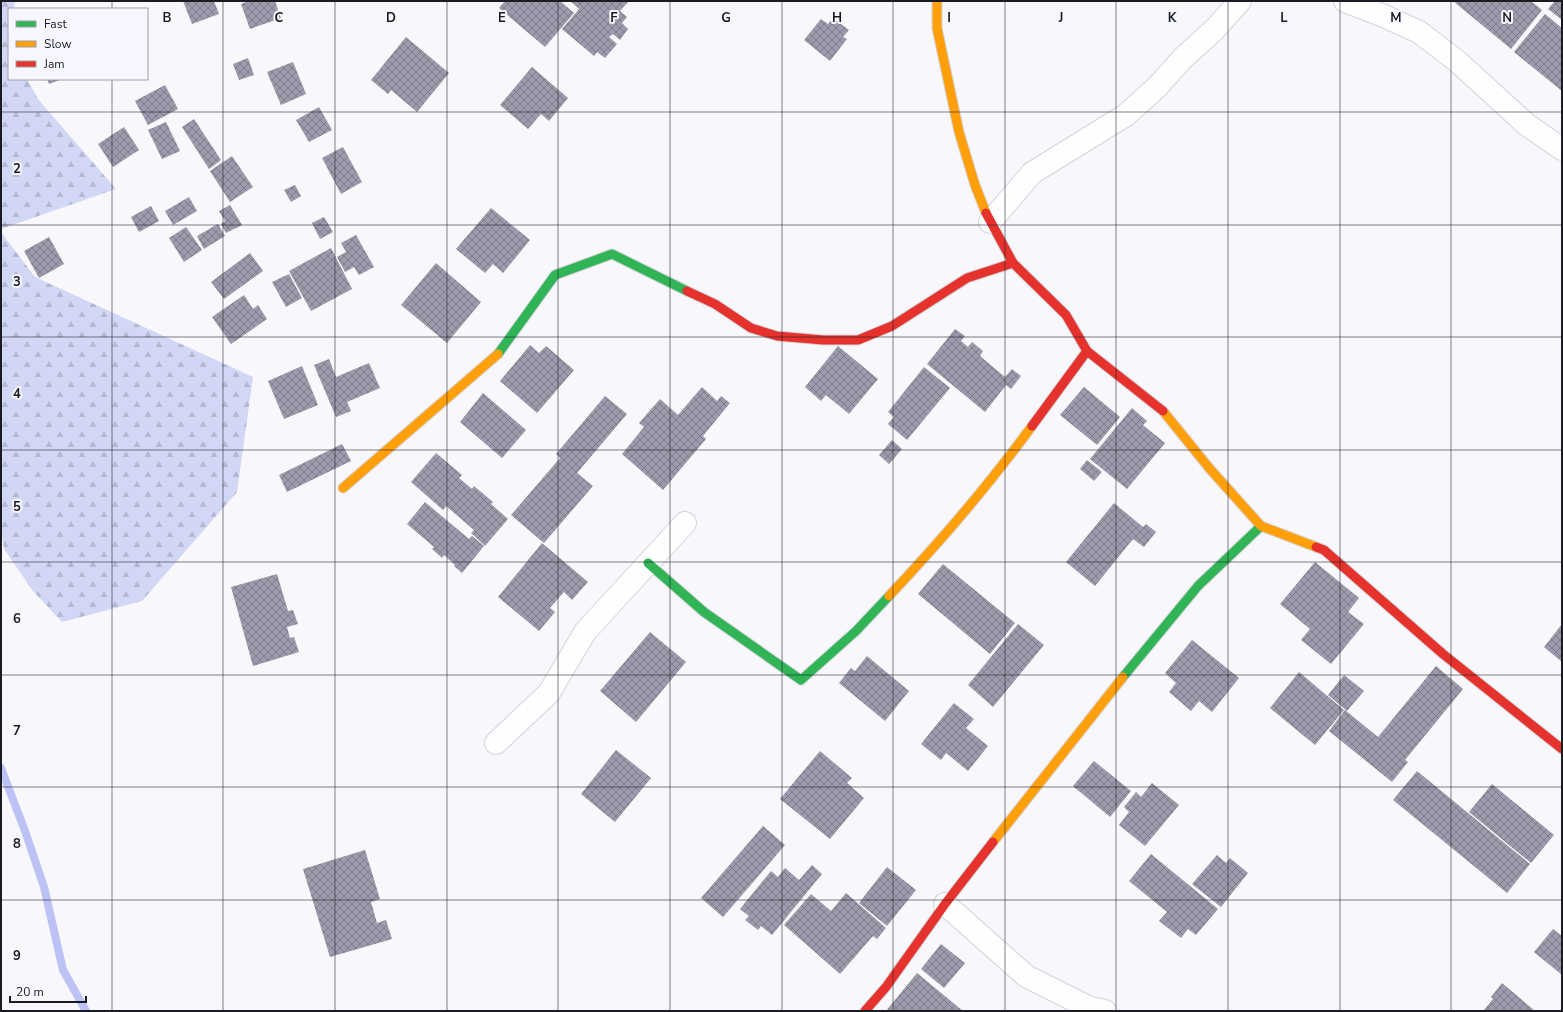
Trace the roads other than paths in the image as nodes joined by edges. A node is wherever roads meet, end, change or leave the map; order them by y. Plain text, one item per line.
1 (937, 1) edge
2 (1240, 1) edge
3 (1345, 1) edge
4 (1562, 149) edge
5 (990, 222) junction
6 (1013, 263) junction
7 (1087, 351) junction
8 (343, 488) dead end
9 (685, 523) dead end
10 (1261, 526) junction
11 (648, 563) junction
12 (496, 743) dead end
13 (1562, 748) edge
14 (945, 904) junction
15 (865, 1011) edge
16 (1105, 1011) edge

1 - 5 street
2 - 5 street
3 - 4 street
5 - 6 street
6 - 7 street
6 - 8 street
7 - 10 street
7 - 11 street
9 - 11 street
10 - 13 street
10 - 14 street
11 - 12 street
14 - 15 street
14 - 16 street

